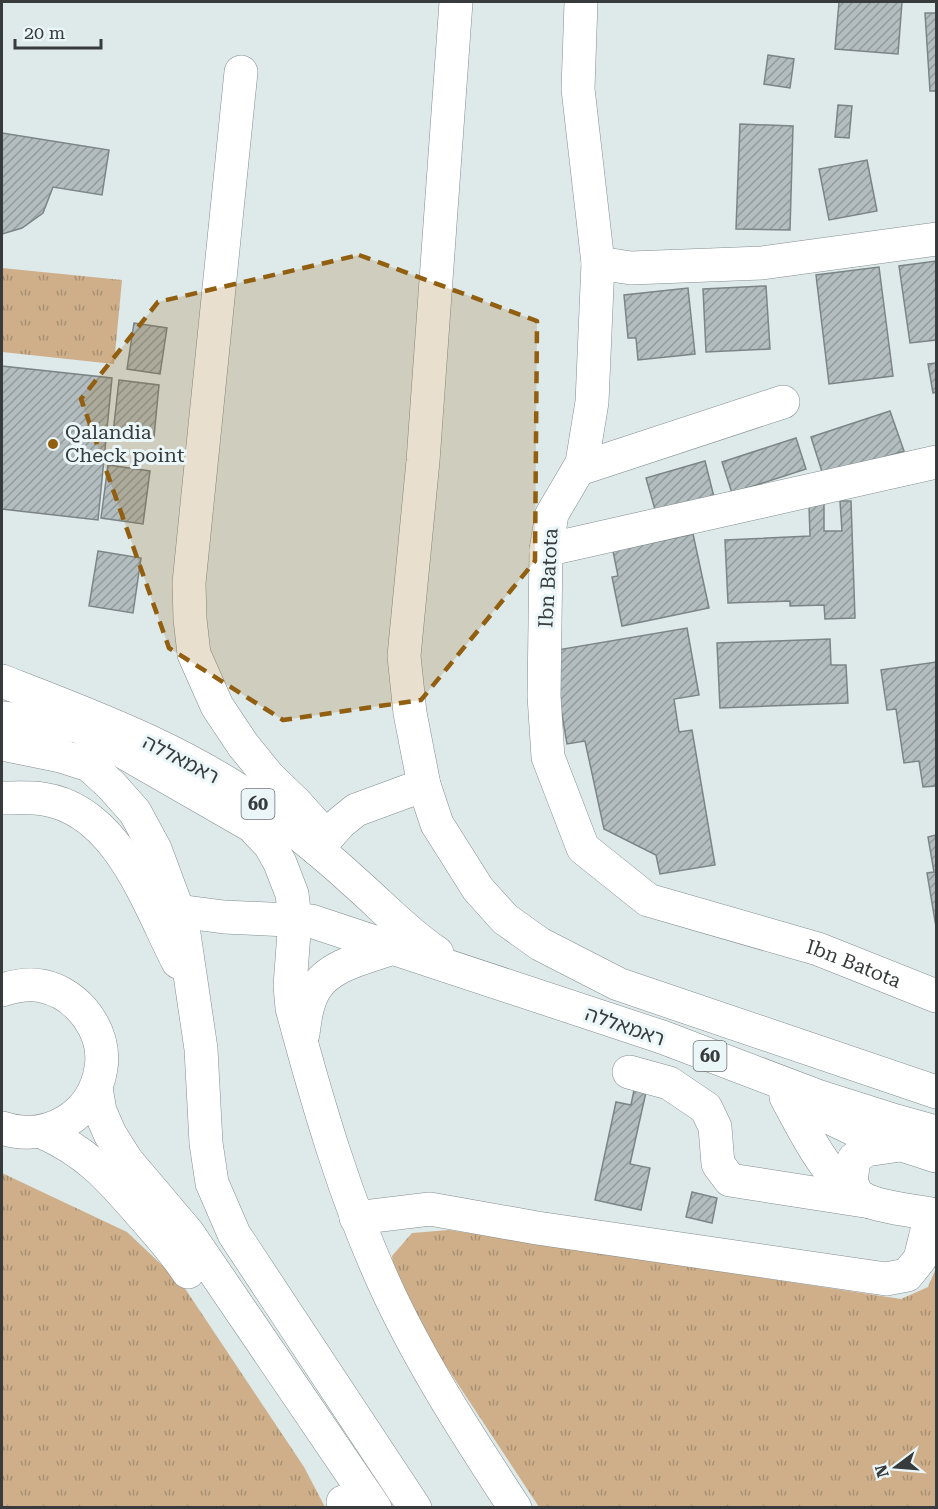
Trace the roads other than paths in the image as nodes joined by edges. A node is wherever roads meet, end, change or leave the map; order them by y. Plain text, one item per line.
1 (456, 2) edge
2 (581, 2) edge
3 (241, 72) dead end
4 (936, 239) edge
5 (598, 263) junction
6 (783, 402) dead end
7 (936, 462) edge
8 (579, 469) junction
9 (546, 550) junction
10 (2, 681) edge
11 (2, 718) edge
12 (2, 744) edge
13 (102, 744) junction
14 (40, 752) junction
15 (2, 757) edge
16 (424, 785) junction
17 (2, 798) edge
18 (317, 849) junction
19 (178, 911) junction
20 (295, 919) junction
21 (393, 948) junction
22 (483, 978) junction
23 (2, 990) edge
24 (193, 992) junction
25 (936, 996) edge
26 (301, 1042) junction
27 (734, 1065) junction
28 (629, 1072) dead end
29 (96, 1088) junction
30 (936, 1092) edge
31 (786, 1097) junction
32 (2, 1128) edge
33 (42, 1132) junction
34 (936, 1132) edge
35 (900, 1145) junction
36 (936, 1156) edge
37 (864, 1198) junction
38 (934, 1215) edge
39 (356, 1218) junction
40 (346, 1506) edge
41 (375, 1508) edge
42 (415, 1508) edge
43 (515, 1508) edge

1 - 16 main road
2 - 5 main road, Ibn Batota
3 - 18 main road
4 - 5 main road
5 - 8 main road, Ibn Batota
6 - 8 main road
7 - 9 main road
8 - 9 main road, Ibn Batota
9 - 25 main road, Ibn Batota
10 - 13 main road, ראמאללה / 60
11 - 13 main road, 60
12 - 14 main road, 60
13 - 14 main road, 60
13 - 18 main road, ראמאללה / 60
13 - 19 main road, 60
13 - 20 main road, 60
14 - 15 main road, 60
16 - 18 main road
16 - 30 main road
17 - 24 main road
18 - 22 main road, ראמאללה / 60
19 - 20 main road, 60
19 - 24 main road
20 - 21 main road, ראמאללה / 60
20 - 26 main road
21 - 22 main road, ראמאללה / 60
21 - 26 main road
22 - 27 main road, ראמאללה / 60
23 - 29 main road
24 - 42 main road
26 - 39 main road
27 - 31 main road
27 - 34 main road, ראמאללה / 60
28 - 37 main road
29 - 33 main road
29 - 41 main road
31 - 35 main road
31 - 37 main road
32 - 33 main road
33 - 40 main road
35 - 36 main road
35 - 37 main road
37 - 38 main road
38 - 39 main road
39 - 43 main road

